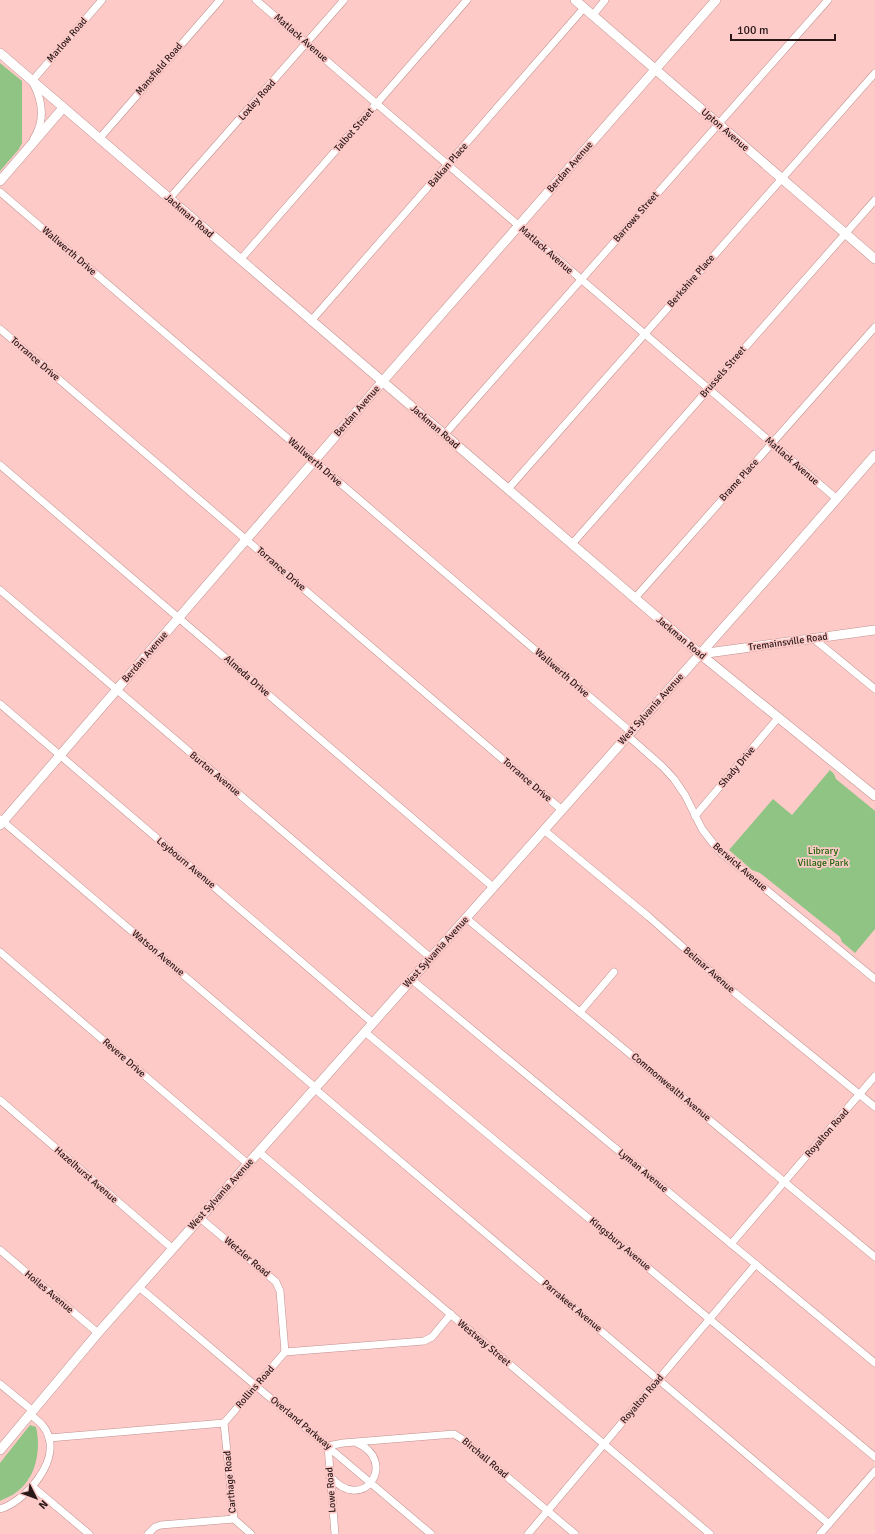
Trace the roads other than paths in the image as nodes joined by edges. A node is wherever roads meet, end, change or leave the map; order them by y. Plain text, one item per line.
1 (102, 0) edge
2 (220, 0) edge
3 (256, 0) edge
4 (344, 0) edge
5 (468, 0) edge
6 (575, 0) edge
7 (606, 0) edge
8 (716, 0) edge
9 (828, 0) edge
10 (584, 8) junction
11 (592, 15) junction
12 (306, 43) junction
13 (0, 53) edge
14 (656, 70) junction
15 (875, 73) edge
16 (32, 81) junction
17 (377, 104) junction
18 (63, 108) junction
19 (719, 124) junction
20 (99, 139) junction
21 (29, 147) junction
22 (448, 165) junction
23 (782, 179) junction
24 (0, 181) edge
25 (0, 192) edge
26 (169, 199) junction
27 (875, 200) edge
28 (519, 226) junction
29 (845, 234) junction
30 (875, 259) edge
31 (240, 260) junction
32 (582, 280) junction
33 (311, 321) junction
34 (875, 327) edge
35 (0, 329) edge
36 (645, 334) junction
37 (382, 382) junction
38 (708, 389) junction
39 (444, 435) junction
40 (772, 443) junction
41 (875, 455) edge
42 (314, 461) junction
43 (0, 465) edge
44 (508, 489) junction
45 (837, 499) junction
46 (246, 540) junction
47 (572, 544) junction
48 (0, 590) edge
49 (635, 598) junction
50 (179, 618) junction
51 (875, 630) edge
52 (814, 639) junction
53 (700, 654) junction
54 (875, 689) edge
55 (116, 690) junction
56 (0, 704) edge
57 (778, 718) junction
58 (629, 734) junction
59 (60, 755) junction
60 (875, 796) edge
61 (562, 810) junction
62 (696, 816) junction
63 (1, 822) edge
64 (544, 830) junction
65 (493, 887) junction
66 (466, 918) junction
67 (0, 952) edge
68 (430, 958) junction
69 (614, 972) dead end
70 (875, 978) edge
71 (411, 979) junction
72 (580, 1012) junction
73 (373, 1023) junction
74 (365, 1032) junction
75 (875, 1076) edge
76 (315, 1088) junction
77 (860, 1095) junction
78 (0, 1100) edge
79 (875, 1107) edge
80 (259, 1152) junction
81 (248, 1164) junction
82 (784, 1182) junction
83 (200, 1218) junction
84 (731, 1244) junction
85 (173, 1248) junction
86 (0, 1250) edge
87 (875, 1257) edge
88 (756, 1264) junction
89 (140, 1287) junction
90 (450, 1314) junction
91 (709, 1319) junction
92 (98, 1333) junction
93 (285, 1352) junction
94 (875, 1363) edge
95 (658, 1380) junction
96 (0, 1384) edge
97 (256, 1386) junction
98 (32, 1413) junction
99 (224, 1423) junction
100 (50, 1438) junction
101 (357, 1443) junction
102 (604, 1444) junction
103 (328, 1446) junction
104 (0, 1450) edge
105 (875, 1457) edge
106 (875, 1471) edge
107 (330, 1475) junction
108 (371, 1483) junction
109 (32, 1486) junction
110 (0, 1509) edge
111 (547, 1511) junction
112 (234, 1520) junction
113 (829, 1524) junction
114 (89, 1534) edge
115 (148, 1534) edge
116 (251, 1534) edge
117 (335, 1534) edge
118 (432, 1534) edge
119 (528, 1534) edge
120 (575, 1534) edge
121 (710, 1534) edge
122 (820, 1534) edge

1 - 16 street, Marlow Road
2 - 20 street, Mansfield Road
3 - 12 street, Matlack Avenue
4 - 12 street, Loxley Road
5 - 17 street, Talbot Street
6 - 10 street, Upton Avenue
7 - 11 street
8 - 14 street, Berdan Avenue
9 - 19 street, Barrows Street
10 - 11 street, Upton Avenue
10 - 22 street, Balkan Place
11 - 14 street, Upton Avenue
12 - 17 street, Matlack Avenue
12 - 26 street, Loxley Road
13 - 16 street, Jackman Road
14 - 19 street, Upton Avenue
14 - 28 street, Berdan Avenue
15 - 23 street, Berkshire Place
16 - 18 street, Jackman Road
16 - 21 street
17 - 22 street, Matlack Avenue
17 - 31 street, Talbot Street
18 - 20 street, Jackman Road
18 - 21 street
19 - 23 street, Upton Avenue
19 - 32 street, Barrows Street
20 - 26 street, Jackman Road
21 - 24 street
22 - 28 street, Matlack Avenue
22 - 33 street, Balkan Place
23 - 29 street, Upton Avenue
23 - 36 street, Berkshire Place
25 - 42 street, Wallwerth Drive
26 - 31 street, Jackman Road
27 - 29 street, Brussels Street
28 - 32 street, Matlack Avenue
28 - 37 street, Berdan Avenue
29 - 30 street, Upton Avenue
29 - 38 street, Brussels Street
31 - 33 street, Jackman Road
32 - 36 street, Matlack Avenue
32 - 39 street, Barrows Street
33 - 37 street, Jackman Road
34 - 40 street, Brame Place
35 - 46 street, Torrance Drive
36 - 38 street, Matlack Avenue
36 - 44 street, Berkshire Place
37 - 39 street, Jackman Road
37 - 42 street, Berdan Avenue
38 - 40 street, Matlack Avenue
38 - 47 street, Brussels Street
39 - 44 street, Jackman Road
40 - 45 street, Matlack Avenue
40 - 49 street, Brame Place
41 - 45 street, West Sylvania Avenue
42 - 46 street, Berdan Avenue
42 - 58 street, Wallwerth Drive
43 - 50 street, Almeda Drive
44 - 47 street, Jackman Road
45 - 53 street, West Sylvania Avenue
46 - 50 street, Berdan Avenue
46 - 61 street, Torrance Drive
47 - 49 street, Jackman Road
48 - 55 street, Burton Avenue
49 - 53 street, Jackman Road
50 - 55 street, Berdan Avenue
50 - 65 street, Almeda Drive
51 - 52 street, Tremainsville Road
52 - 53 street, Tremainsville Road
52 - 54 street
53 - 57 street, Jackman Road
53 - 58 street, West Sylvania Avenue
55 - 59 street, Berdan Avenue
55 - 68 street, Burton Avenue
56 - 59 street, Leybourn Avenue
57 - 60 street, Jackman Road
57 - 62 street, Shady Drive
58 - 61 street, West Sylvania Avenue
58 - 62 street, Berwick Avenue
59 - 63 street, Berdan Avenue
59 - 73 street, Leybourn Avenue
61 - 64 street, West Sylvania Avenue
62 - 70 street, Berwick Avenue
63 - 76 street, Watson Avenue
64 - 65 street, West Sylvania Avenue
64 - 77 street, Belmar Avenue
65 - 66 street, West Sylvania Avenue
66 - 68 street, West Sylvania Avenue
66 - 72 street, Commonwealth Avenue
67 - 81 street, Revere Drive
68 - 71 street, West Sylvania Avenue
69 - 72 street
71 - 73 street, West Sylvania Avenue
71 - 84 street, Lyman Avenue
72 - 82 street, Commonwealth Avenue
73 - 74 street, West Sylvania Avenue
74 - 76 street, West Sylvania Avenue
74 - 91 street, Kingsbury Avenue
75 - 77 street, Royalton Road
76 - 80 street, West Sylvania Avenue
76 - 95 street, Parrakeet Avenue
77 - 79 street, Belmar Avenue
77 - 82 street, Royalton Road
78 - 85 street, Hazelhurst Avenue
80 - 81 street, West Sylvania Avenue
80 - 90 street, Westway Street
81 - 83 street, West Sylvania Avenue
82 - 84 street, Royalton Road
82 - 87 street, Commonwealth Avenue
83 - 85 street, West Sylvania Avenue
83 - 93 street, Wetzler Road
84 - 88 street, Lyman Avenue
85 - 89 street, West Sylvania Avenue
86 - 92 street, Hoiles Avenue
88 - 91 street, Royalton Road
88 - 94 street, Lyman Avenue
89 - 92 street, West Sylvania Avenue
89 - 97 street, Overland Parkway
90 - 93 street
90 - 102 street, Westway Street
91 - 95 street, Royalton Road
91 - 105 street, Kingsbury Avenue
92 - 98 street, West Sylvania Avenue
93 - 97 street, Rollins Road
95 - 102 street, Royalton Road
95 - 113 street, Parrakeet Avenue
96 - 98 street
97 - 99 street, Rollins Road
97 - 103 street, Overland Parkway
98 - 100 street
98 - 104 street, West Sylvania Avenue
99 - 100 street
99 - 112 street, Carthage Road
100 - 109 street
101 - 103 street, Birchall Road
101 - 108 street
101 - 111 street, Birchall Road
102 - 111 street, Royalton Road
102 - 121 street, Westway Street
103 - 107 street, Lowe Road
103 - 108 street, Overland Parkway
106 - 113 street
107 - 108 street
107 - 117 street, Lowe Road
108 - 118 street, Overland Parkway
109 - 110 street
109 - 114 street
111 - 119 street, Royalton Road
111 - 120 street, Birchall Road
112 - 115 street
112 - 116 street, Carthage Road
113 - 122 street

